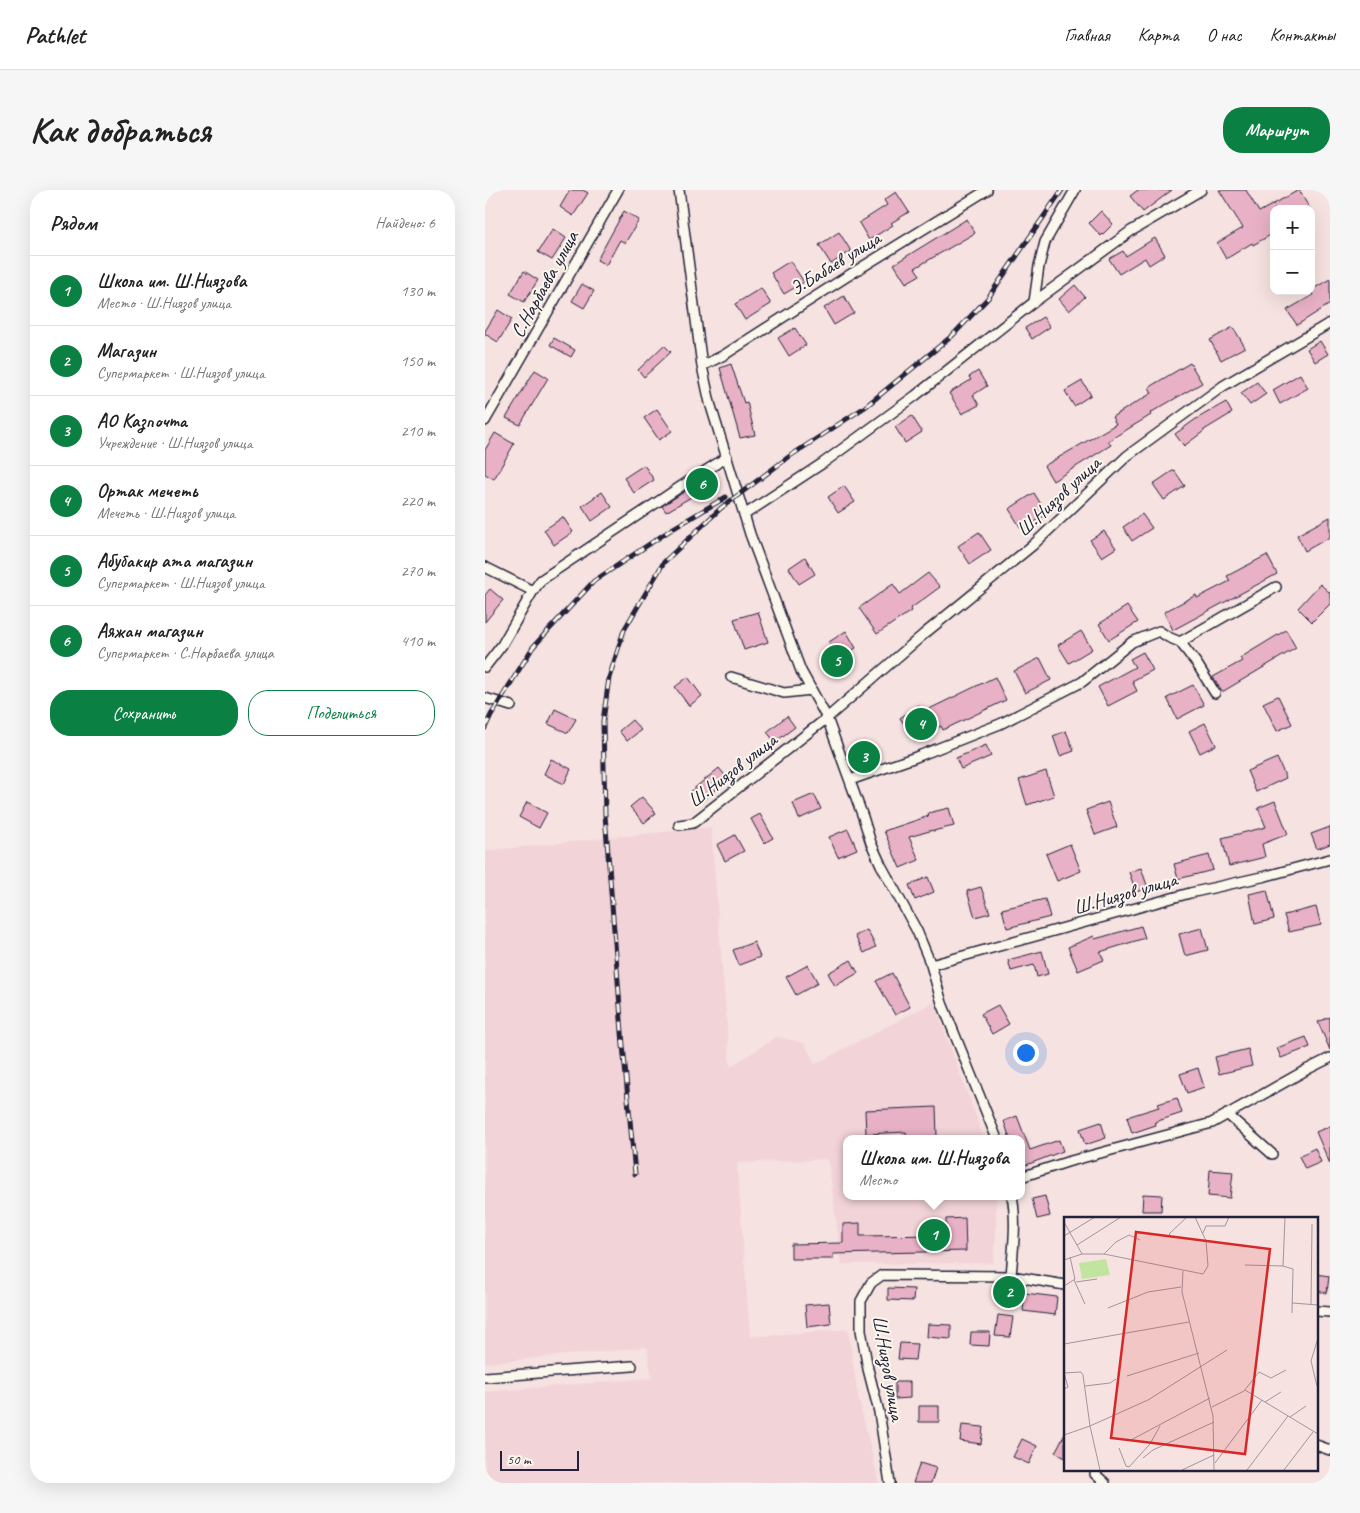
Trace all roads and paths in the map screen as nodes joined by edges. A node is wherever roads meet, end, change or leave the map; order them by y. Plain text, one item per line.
1 (618, 190) edge
2 (679, 190) edge
3 (987, 190) edge
4 (1075, 190) edge
5 (1201, 190) edge
6 (1034, 302) junction
7 (1330, 323) edge
8 (702, 366) junction
9 (485, 422) edge
10 (727, 458) junction
11 (744, 515) junction
12 (485, 567) edge
13 (1276, 587) dead end
14 (533, 590) junction
15 (1180, 642) junction
16 (485, 667) edge
17 (731, 677) dead end
18 (811, 690) junction
19 (1215, 693) dead end
20 (485, 698) edge
21 (511, 706) dead end
22 (827, 718) junction
23 (850, 780) junction
24 (679, 824) dead end
25 (1330, 859) edge
26 (931, 965) junction
27 (1330, 1058) edge
28 (1227, 1114) junction
29 (995, 1135) edge
30 (1273, 1154) dead end
31 (1025, 1176) edge
32 (1012, 1200) edge
33 (1011, 1276) junction
34 (1064, 1285) edge
35 (632, 1366) dead end
36 (485, 1377) edge
37 (1317, 1445) edge
38 (1330, 1450) edge
39 (1095, 1474) dead end
40 (890, 1483) edge
41 (1105, 1483) edge

1 - 9 street, С.Нарбаева улица
2 - 8 street
3 - 8 street, Э.Бабаев улица
4 - 6 street
5 - 6 street
6 - 11 street
7 - 22 street, Ш.Ниязов улица
8 - 10 street
10 - 11 street
10 - 14 street
11 - 18 street
12 - 14 street
13 - 15 street
14 - 16 street
15 - 19 street
15 - 23 street
17 - 18 street
18 - 22 street
20 - 21 street
22 - 23 street
22 - 24 street, Ш.Ниязов улица
23 - 26 street
25 - 26 street, Ш.Ниязов улица
26 - 29 street
27 - 28 street
28 - 30 street
28 - 31 street
32 - 33 street
33 - 34 street, Ш.Ниязов улица
33 - 40 street, Ш.Ниязов улица
35 - 36 street
37 - 38 street
39 - 41 street

